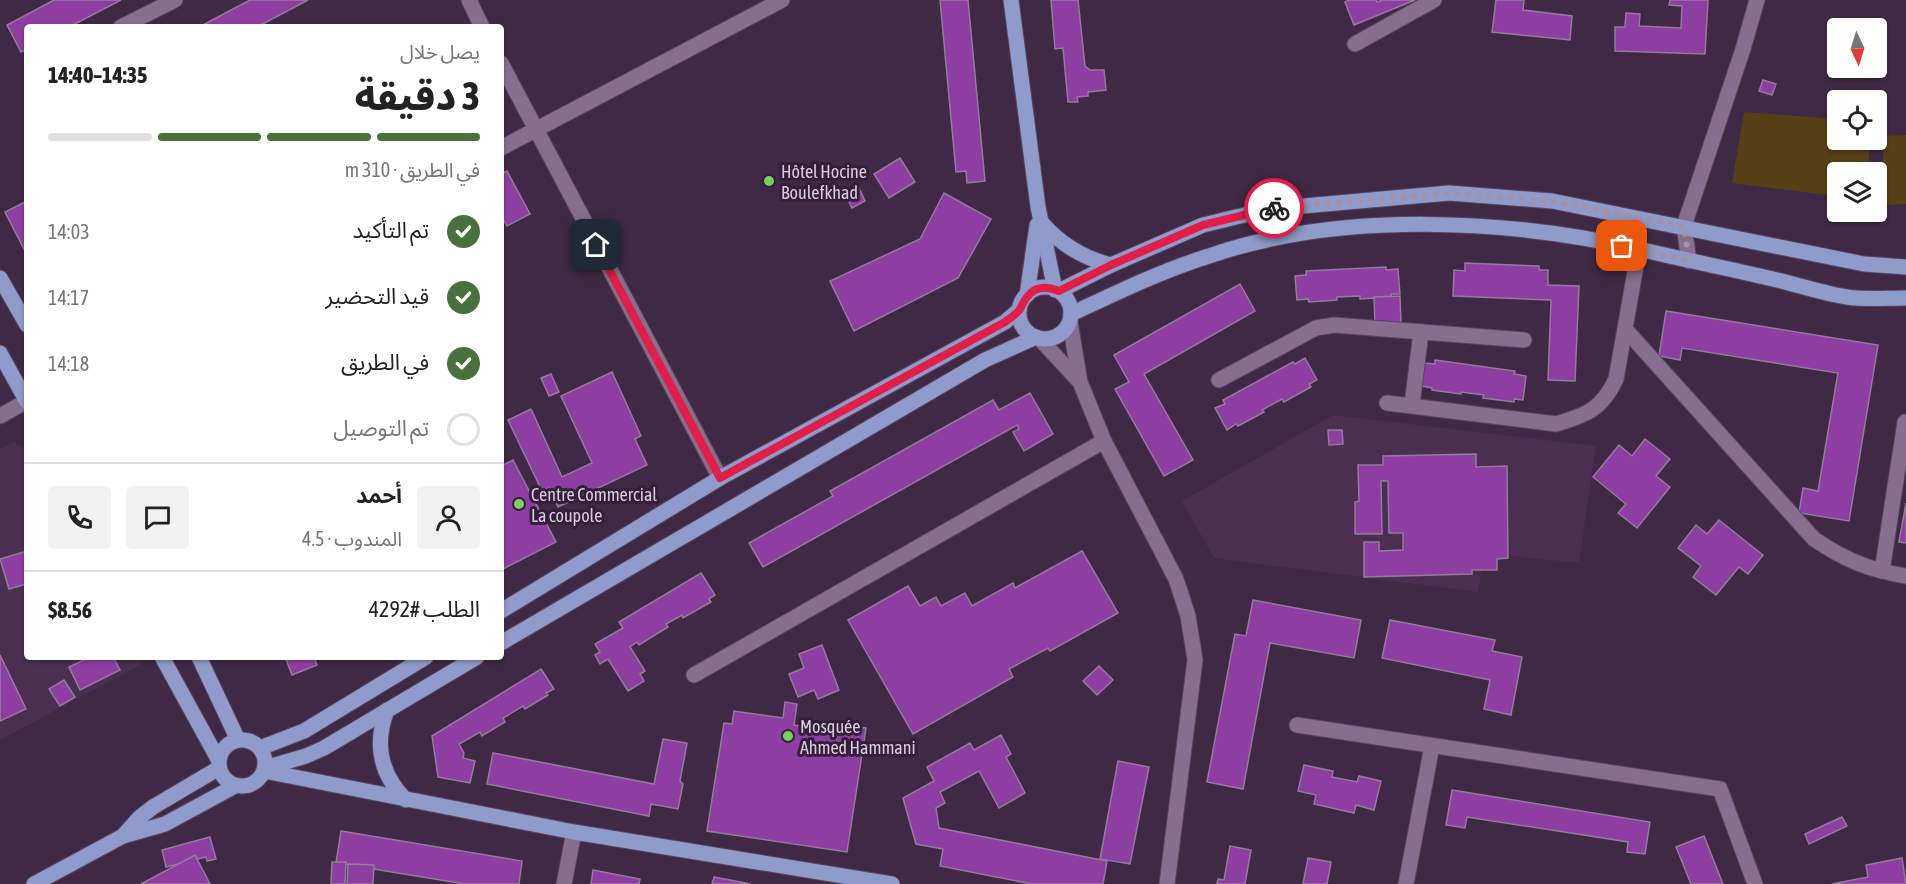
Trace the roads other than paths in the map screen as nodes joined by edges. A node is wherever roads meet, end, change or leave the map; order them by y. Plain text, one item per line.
1 (175, 0) edge
2 (469, 0) edge
3 (782, 0) edge
4 (1011, 0) edge
5 (1434, 0) edge
6 (1757, 0) edge
7 (127, 24) edge
8 (481, 24) edge
9 (1355, 44) dead end
10 (504, 69) edge
11 (535, 130) junction
12 (504, 146) edge
13 (1038, 207) junction
14 (1042, 223) junction
15 (1684, 226) junction
16 (1639, 249) junction
17 (1689, 261) junction
18 (1111, 265) junction
19 (1906, 267) edge
20 (0, 278) edge
21 (1057, 291) junction
22 (1027, 295) junction
23 (1906, 298) edge
24 (1019, 310) junction
25 (1070, 318) junction
26 (24, 320) edge
27 (1625, 329) junction
28 (1421, 332) junction
29 (1037, 338) junction
30 (1524, 340) dead end
31 (0, 352) edge
32 (1219, 380) dead end
33 (1080, 382) junction
34 (24, 396) edge
35 (1387, 402) dead end
36 (24, 404) edge
37 (1412, 405) junction
38 (0, 416) edge
39 (1905, 422) edge
40 (1104, 441) junction
41 (720, 478) junction
42 (1882, 571) junction
43 (1906, 576) edge
44 (504, 609) edge
45 (504, 641) edge
46 (164, 660) edge
47 (200, 660) edge
48 (421, 660) edge
49 (472, 660) edge
50 (694, 675) dead end
51 (387, 710) junction
52 (1297, 725) dead end
53 (238, 740) junction
54 (1432, 746) junction
55 (260, 748) junction
56 (218, 764) junction
57 (264, 770) junction
58 (235, 786) junction
59 (406, 800) junction
60 (574, 832) junction
61 (123, 836) junction
62 (34, 884) edge
63 (564, 884) edge
64 (892, 884) edge
65 (1167, 884) edge
66 (1406, 884) edge
67 (1755, 884) edge

1 - 7 street
2 - 8 street
3 - 11 street
4 - 13 main road
5 - 9 street
6 - 15 street
10 - 11 street
11 - 12 street
11 - 41 street
13 - 14 main road
13 - 22 main road
14 - 18 main road
14 - 21 main road
15 - 17 street
15 - 18 main road
15 - 19 main road
16 - 17 main road
16 - 25 main road
16 - 27 street
17 - 23 main road
18 - 21 main road
20 - 26 main road
21 - 22 main road
21 - 25 main road
22 - 24 main road
24 - 29 main road
24 - 41 main road
25 - 29 main road
25 - 33 street
27 - 37 street
27 - 42 street
28 - 30 street
28 - 32 street
28 - 37 street
29 - 33 street
29 - 45 main road
31 - 34 main road
33 - 40 street
35 - 37 street
36 - 38 street
39 - 42 street
40 - 50 street
40 - 65 street
41 - 44 main road
42 - 43 street
46 - 56 main road
47 - 53 main road
48 - 55 main road
49 - 51 main road
51 - 57 main road
51 - 59 main road
52 - 54 street
53 - 55 main road
53 - 56 main road
54 - 66 street
54 - 67 street
55 - 57 main road
56 - 58 main road
56 - 61 main road
57 - 58 main road
57 - 59 main road
58 - 61 main road
59 - 60 main road
60 - 63 street
60 - 64 main road
61 - 62 main road

